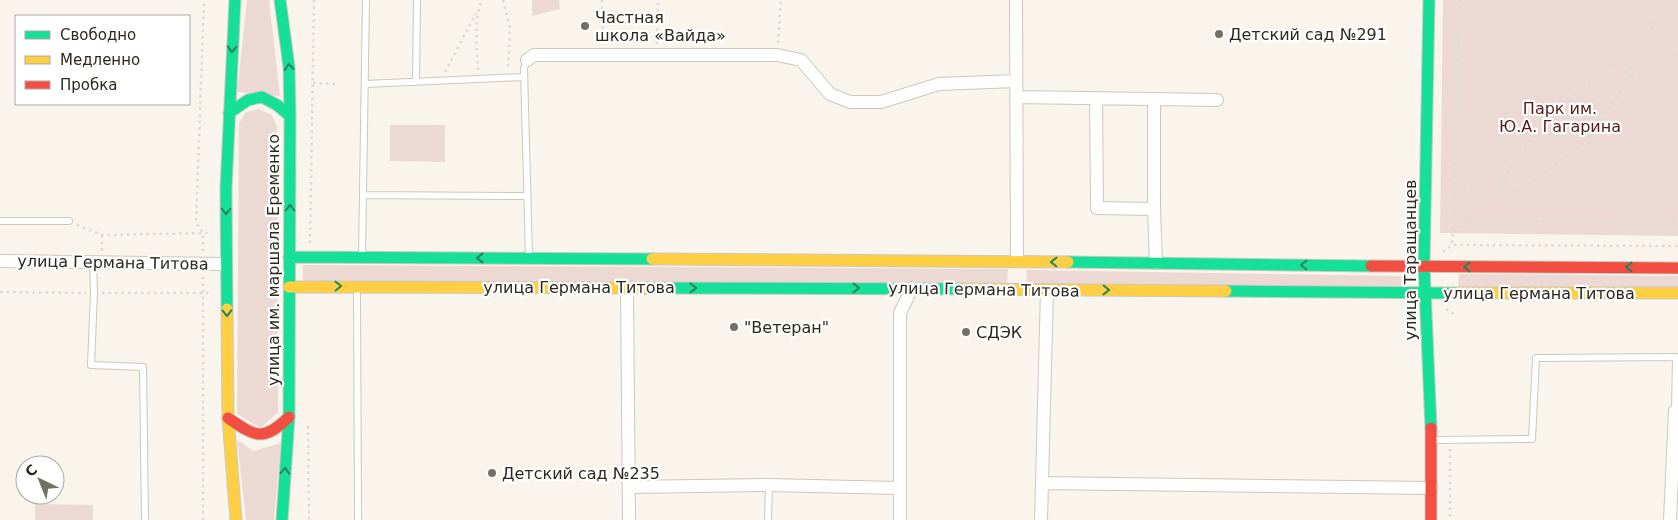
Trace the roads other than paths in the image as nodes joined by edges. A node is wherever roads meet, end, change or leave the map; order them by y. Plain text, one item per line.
1 (235, 0) edge
2 (280, 0) edge
3 (366, 0) edge
4 (417, 0) edge
5 (1016, 0) edge
6 (1428, 0) edge
7 (527, 60) joint
8 (524, 77) junction
9 (1016, 81) junction
10 (416, 82) junction
11 (365, 84) junction
12 (1016, 97) junction
13 (1096, 99) junction
14 (1154, 99) junction
15 (1217, 100) dead end
16 (229, 112) junction
17 (290, 116) junction
18 (363, 195) junction
19 (528, 196) junction
20 (1154, 209) junction
21 (0, 221) edge
22 (69, 221) road end
23 (289, 257) junction
24 (362, 258) junction
25 (529, 258) junction
26 (0, 261) edge
27 (93, 262) junction
28 (1156, 263) junction
29 (226, 264) junction
30 (1424, 266) junction
31 (1678, 268) edge
32 (1021, 272) junction
33 (357, 286) junction
34 (627, 288) junction
35 (912, 288) junction
36 (1047, 290) junction
37 (289, 292) junction
38 (1424, 293) junction
39 (1678, 293) edge
40 (1676, 411) edge
41 (289, 417) junction
42 (228, 418) junction
43 (1432, 440) junction
44 (1042, 483) junction
45 (769, 485) junction
46 (629, 487) junction
47 (899, 488) junction
48 (1431, 488) junction
49 (233, 490) junction
50 (282, 519) edge
51 (145, 520) edge
52 (228, 520) edge
53 (236, 520) edge
54 (358, 520) edge
55 (629, 520) edge
56 (768, 520) edge
57 (900, 520) edge
58 (1041, 520) edge
59 (1431, 520) edge
60 (1670, 520) edge

1 -> 16 main road
17 -> 2 main road, улица им. маршала Еременко
3 - 11 lane
4 - 10 lane
5 - 9 street
6 - 30 main road, улица Таращанцев
7 - 8 lane
7 - 9 street
8 - 10 lane
8 - 19 lane
9 - 12 street
10 - 11 lane
11 - 18 lane
12 - 13 street
12 - 32 street
13 - 14 street
13 - 20 street
14 - 15 street
14 - 20 street
16 - 17 main road
16 -> 29 main road
23 -> 17 main road, улица им. маршала Еременко
18 - 19 lane
18 - 24 lane
19 - 25 lane
20 - 28 street
21 - 22 lane
23 - 24 main road
23 - 37 main road, улица им. маршала Еременко
25 -> 24 main road, улица Германа Титова
25 - 32 main road, улица Германа Титова
26 - 27 street, улица Германа Титова
27 - 29 street, улица Германа Титова
27 - 51 lane
30 -> 28 main road, улица Германа Титова
28 -> 32 main road, улица Германа Титова
29 -> 42 main road
31 -> 30 main road, улица Германа Титова
30 - 38 main road, улица Таращанцев
32 - 35 main road, улица Германа Титова
32 - 36 main road, улица Германа Титова
33 - 34 main road, улица Германа Титова
37 -> 33 main road, улица Германа Титова
33 - 54 lane
34 -> 35 main road, улица Германа Титова
34 - 46 street
35 - 47 street
36 -> 38 main road, улица Германа Титова
36 - 44 street
37 - 41 main road, улица им. маршала Еременко
38 - 39 main road, улица Германа Титова
38 - 43 main road, улица Таращанцев
40 - 43 lane
40 - 60 street
41 - 42 main road
50 -> 41 main road, улица им. маршала Еременко
42 - 49 main road
43 - 48 main road, улица Таращанцев
44 - 48 street
44 - 58 street
45 - 46 street
45 - 47 street
45 - 56 lane
46 - 55 street
47 - 57 street
48 - 59 main road, улица Таращанцев
49 - 52 lane
49 - 53 main road

